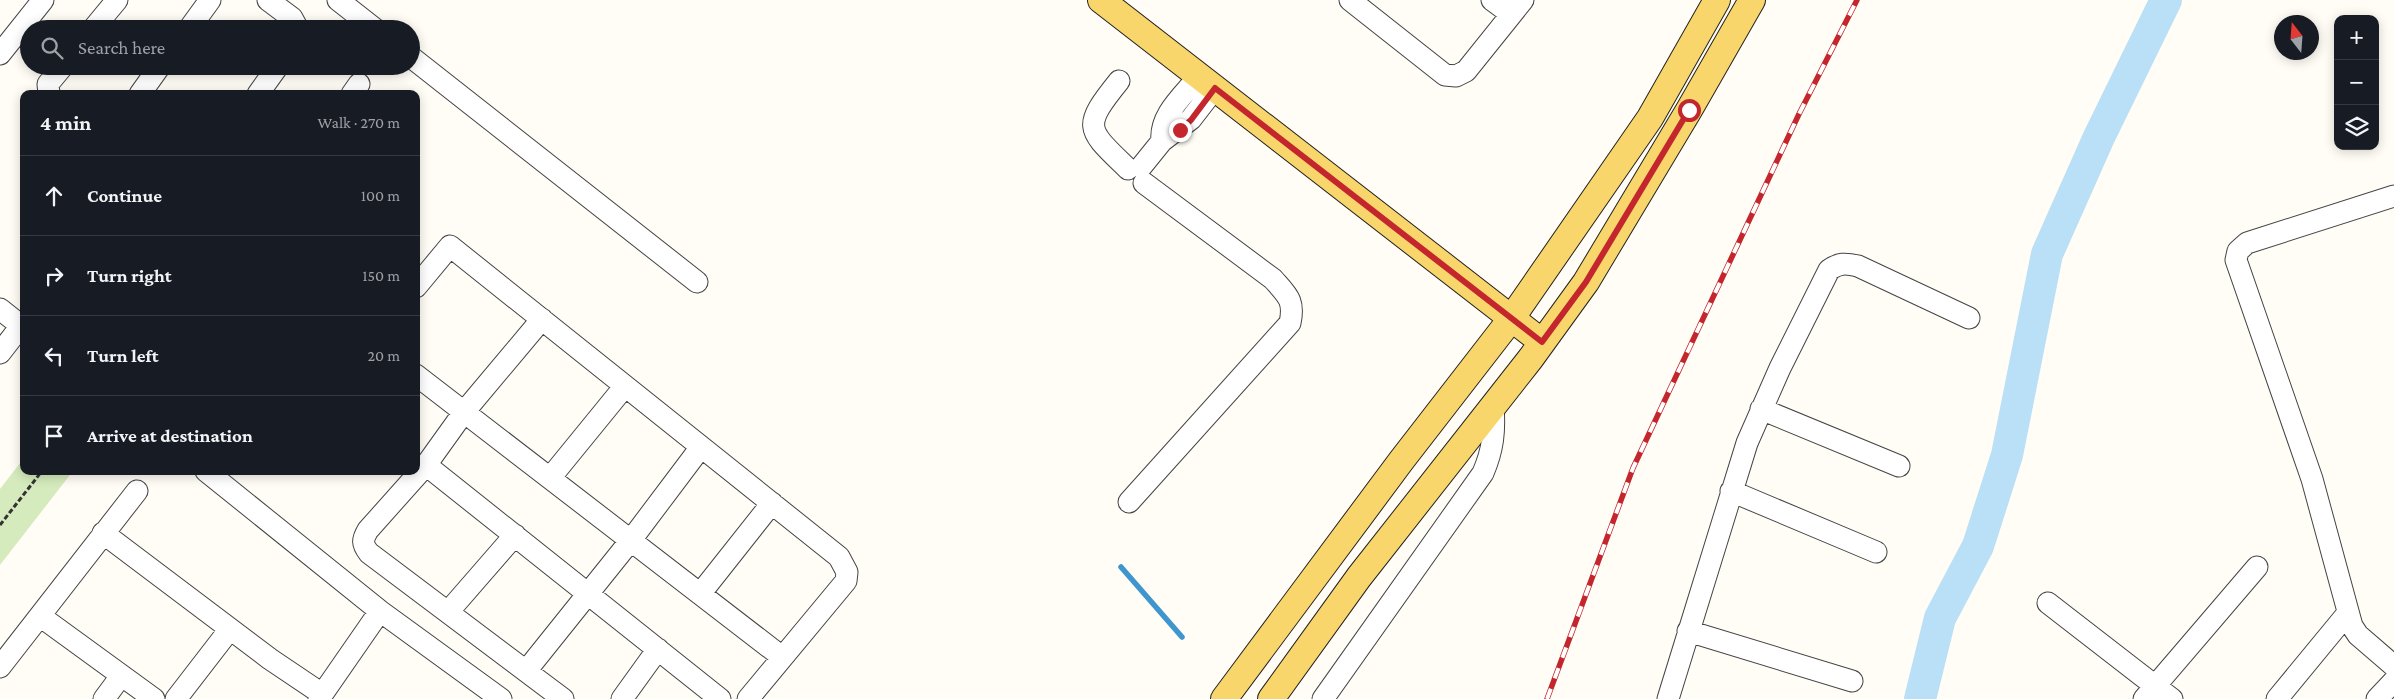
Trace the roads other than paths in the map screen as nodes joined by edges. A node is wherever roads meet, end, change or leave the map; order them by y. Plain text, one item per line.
1 (43, 0) edge
2 (117, 0) edge
3 (210, 0) edge
4 (268, 0) edge
5 (338, 0) edge
6 (1101, 0) edge
7 (1350, 0) edge
8 (1492, 0) edge
9 (1717, 0) edge
10 (1752, 0) edge
11 (1517, 7) edge
12 (27, 20) edge
13 (100, 20) edge
14 (196, 20) edge
15 (293, 20) edge
16 (364, 20) edge
17 (20, 29) edge
18 (0, 54) edge
19 (420, 64) edge
20 (55, 75) edge
21 (154, 75) edge
22 (272, 75) edge
23 (1119, 82) dead end
24 (1207, 82) junction
25 (49, 90) edge
26 (143, 90) edge
27 (261, 90) edge
28 (1138, 173) junction
29 (2394, 196) edge
30 (420, 282) edge
31 (697, 282) dead end
32 (0, 309) edge
33 (1969, 318) dead end
34 (542, 319) junction
35 (1511, 319) junction
36 (20, 324) edge
37 (20, 328) edge
38 (1542, 342) junction
39 (0, 353) edge
40 (420, 378) edge
41 (625, 386) junction
42 (1493, 406) junction
43 (1761, 409) junction
44 (464, 412) junction
45 (701, 446) junction
46 (426, 465) junction
47 (1899, 466) dead end
48 (420, 472) edge
49 (211, 475) edge
50 (417, 475) edge
51 (550, 478) junction
52 (137, 491) dead end
53 (1731, 491) junction
54 (1129, 502) dead end
55 (772, 503) junction
56 (103, 533) junction
57 (515, 535) junction
58 (631, 540) junction
59 (1876, 552) dead end
60 (2257, 567) dead end
61 (588, 594) junction
62 (700, 594) junction
63 (2048, 603) dead end
64 (380, 611) junction
65 (448, 612) junction
66 (2347, 614) junction
67 (40, 616) junction
68 (230, 629) junction
69 (1688, 630) junction
70 (658, 649) junction
71 (782, 657) junction
72 (2394, 666) edge
73 (0, 667) edge
74 (526, 671) junction
75 (121, 676) junction
76 (1852, 681) dead end
77 (2394, 681) edge
78 (2157, 695) edge
79 (321, 697) edge
80 (104, 699) edge
81 (154, 699) edge
82 (176, 699) edge
83 (502, 699) edge
84 (563, 699) edge
85 (622, 699) edge
86 (720, 699) edge
87 (748, 699) edge
88 (1224, 699) edge
89 (1271, 699) edge
90 (1323, 699) edge
91 (1668, 699) edge
92 (2277, 699) edge
93 (2377, 699) edge

1 - 12 street
2 - 13 street
3 - 14 street
4 - 15 street
5 - 16 street
6 - 24 main road
7 - 11 street
8 - 11 street
9 - 35 main road
10 - 38 main road
17 - 18 street
19 - 31 street
20 - 25 street
21 - 26 street
22 - 27 street
23 - 28 street
24 - 28 street
24 - 35 main road
28 - 54 street
29 - 66 street
30 - 34 street
32 - 36 street
33 - 43 street
34 - 41 street
34 - 44 street
35 - 38 main road
35 - 88 main road
37 - 39 street
38 - 42 main road
40 - 44 street
41 - 45 street
41 - 51 street
42 - 89 main road
42 - 90 street
43 - 47 street
43 - 53 street
44 - 46 street
44 - 51 street
45 - 55 street
45 - 58 street
46 - 48 street
46 - 57 street
49 - 64 street
50 - 65 street
51 - 58 street
52 - 56 street
53 - 59 street
53 - 69 street
55 - 62 street
55 - 71 street
56 - 67 street
56 - 68 street
57 - 61 street
57 - 65 street
58 - 61 street
58 - 62 street
60 - 78 street
61 - 70 street
61 - 74 street
62 - 71 street
63 - 78 street
64 - 79 street
64 - 83 street
65 - 74 street
66 - 72 street
66 - 92 street
67 - 73 street
67 - 75 street
68 - 79 street
68 - 82 street
69 - 76 street
69 - 91 street
70 - 85 street
70 - 86 street
71 - 87 street
74 - 84 street
75 - 80 street
75 - 81 street
77 - 93 street

